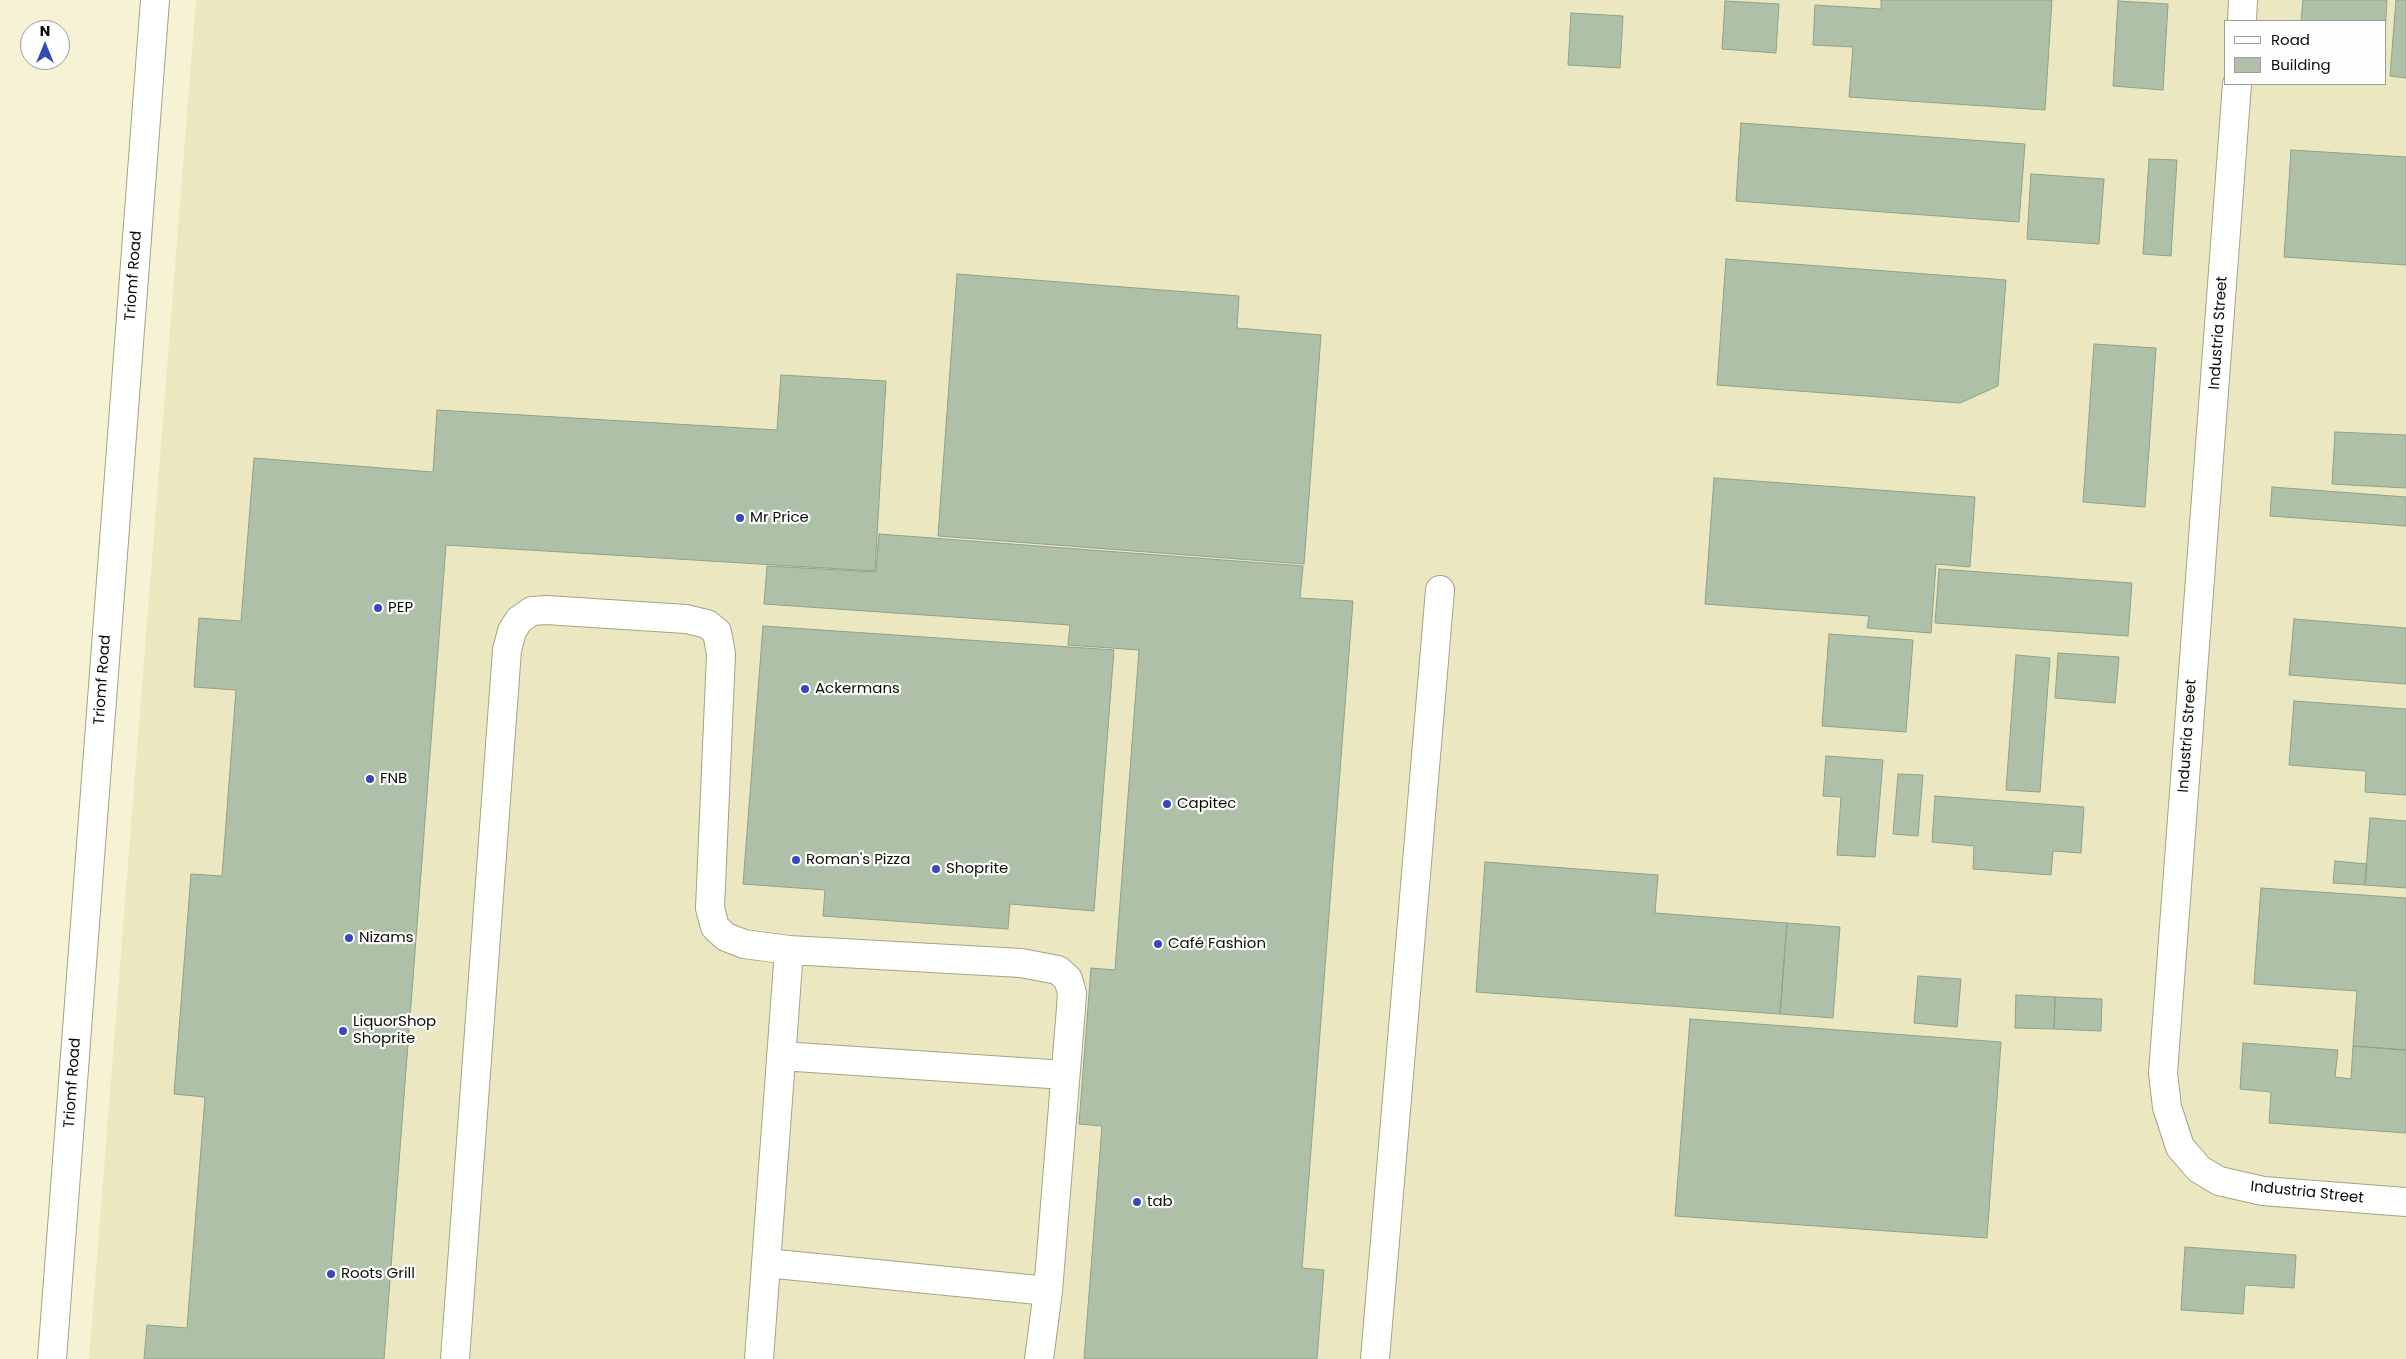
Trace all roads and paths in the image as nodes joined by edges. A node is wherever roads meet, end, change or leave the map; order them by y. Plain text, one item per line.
1 (155, 0) edge
2 (2243, 0) edge
3 (2242, 20) edge
4 (2237, 85) edge
5 (1440, 590) dead end
6 (789, 950) junction
7 (781, 1056) junction
8 (1065, 1075) junction
9 (2406, 1202) edge
10 (766, 1263) junction
11 (1048, 1291) junction
12 (52, 1359) edge
13 (455, 1359) edge
14 (759, 1359) edge
15 (1039, 1359) edge
16 (1375, 1359) edge

1 - 12 street, Triomf Road
2 - 3 street
4 - 9 street, Industria Street
5 - 16 street
6 - 7 street
6 - 8 street
6 - 13 street
7 - 8 street
7 - 10 street
8 - 11 street
10 - 11 street
10 - 14 street
11 - 15 street

